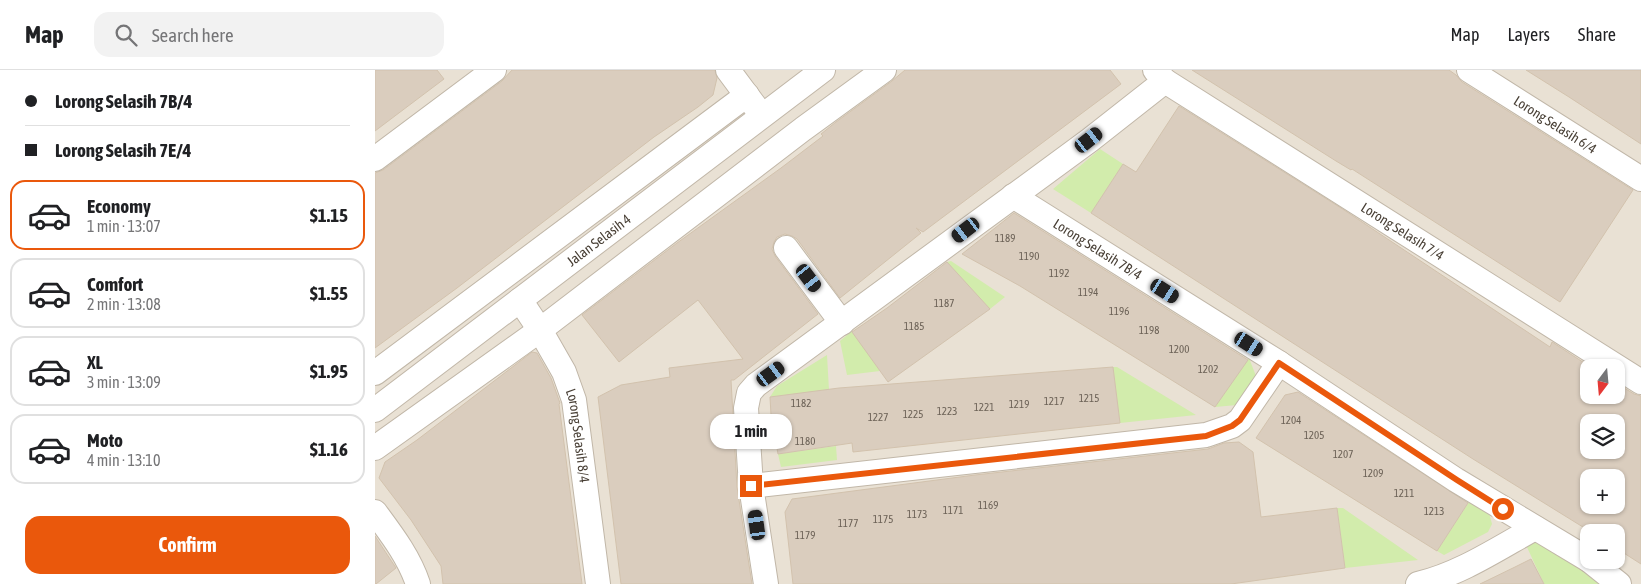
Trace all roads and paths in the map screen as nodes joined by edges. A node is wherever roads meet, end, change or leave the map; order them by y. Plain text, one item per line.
1 (494, 70) edge
2 (728, 70) edge
3 (823, 70) edge
4 (884, 70) edge
5 (1469, 70) edge
6 (1160, 76) edge
7 (747, 96) junction
8 (783, 102) junction
9 (762, 117) junction
10 (803, 129) junction
11 (375, 159) edge
12 (1641, 179) edge
13 (1013, 196) junction
14 (786, 248) dead end
15 (520, 300) junction
16 (842, 322) junction
17 (540, 330) junction
18 (1279, 363) junction
19 (375, 373) edge
20 (1641, 382) edge
21 (375, 410) edge
22 (375, 448) edge
23 (751, 486) junction
24 (375, 512) edge
25 (1535, 528) junction
26 (1580, 555) edge
27 (1600, 569) edge
28 (418, 584) edge
29 (598, 584) edge
30 (765, 584) edge
31 (1418, 584) edge
32 (1619, 584) edge

1 - 11 street
2 - 7 street
3 - 8 street, Jalan Selasih 4
4 - 10 street
5 - 12 street, Lorong Selasih 6/4
6 - 13 street
6 - 20 street, Lorong Selasih 7/4
7 - 9 street
7 - 19 street
8 - 9 street, Jalan Selasih 4
8 - 10 street
9 - 15 street, Jalan Selasih 4
10 - 17 street
13 - 16 street
13 - 18 street, Lorong Selasih 7B/4
14 - 16 street
15 - 17 street, Lorong Selasih 8/4
15 - 21 street, Jalan Selasih 4
16 - 23 street
17 - 22 street
17 - 29 street, Lorong Selasih 8/4
18 - 23 street
18 - 25 street, Lorong Selasih 7B/4
23 - 30 street
24 - 28 street
25 - 26 street, Lorong Selasih 7B/4
25 - 31 street
27 - 32 street, Lorong Selasih 7B/4

